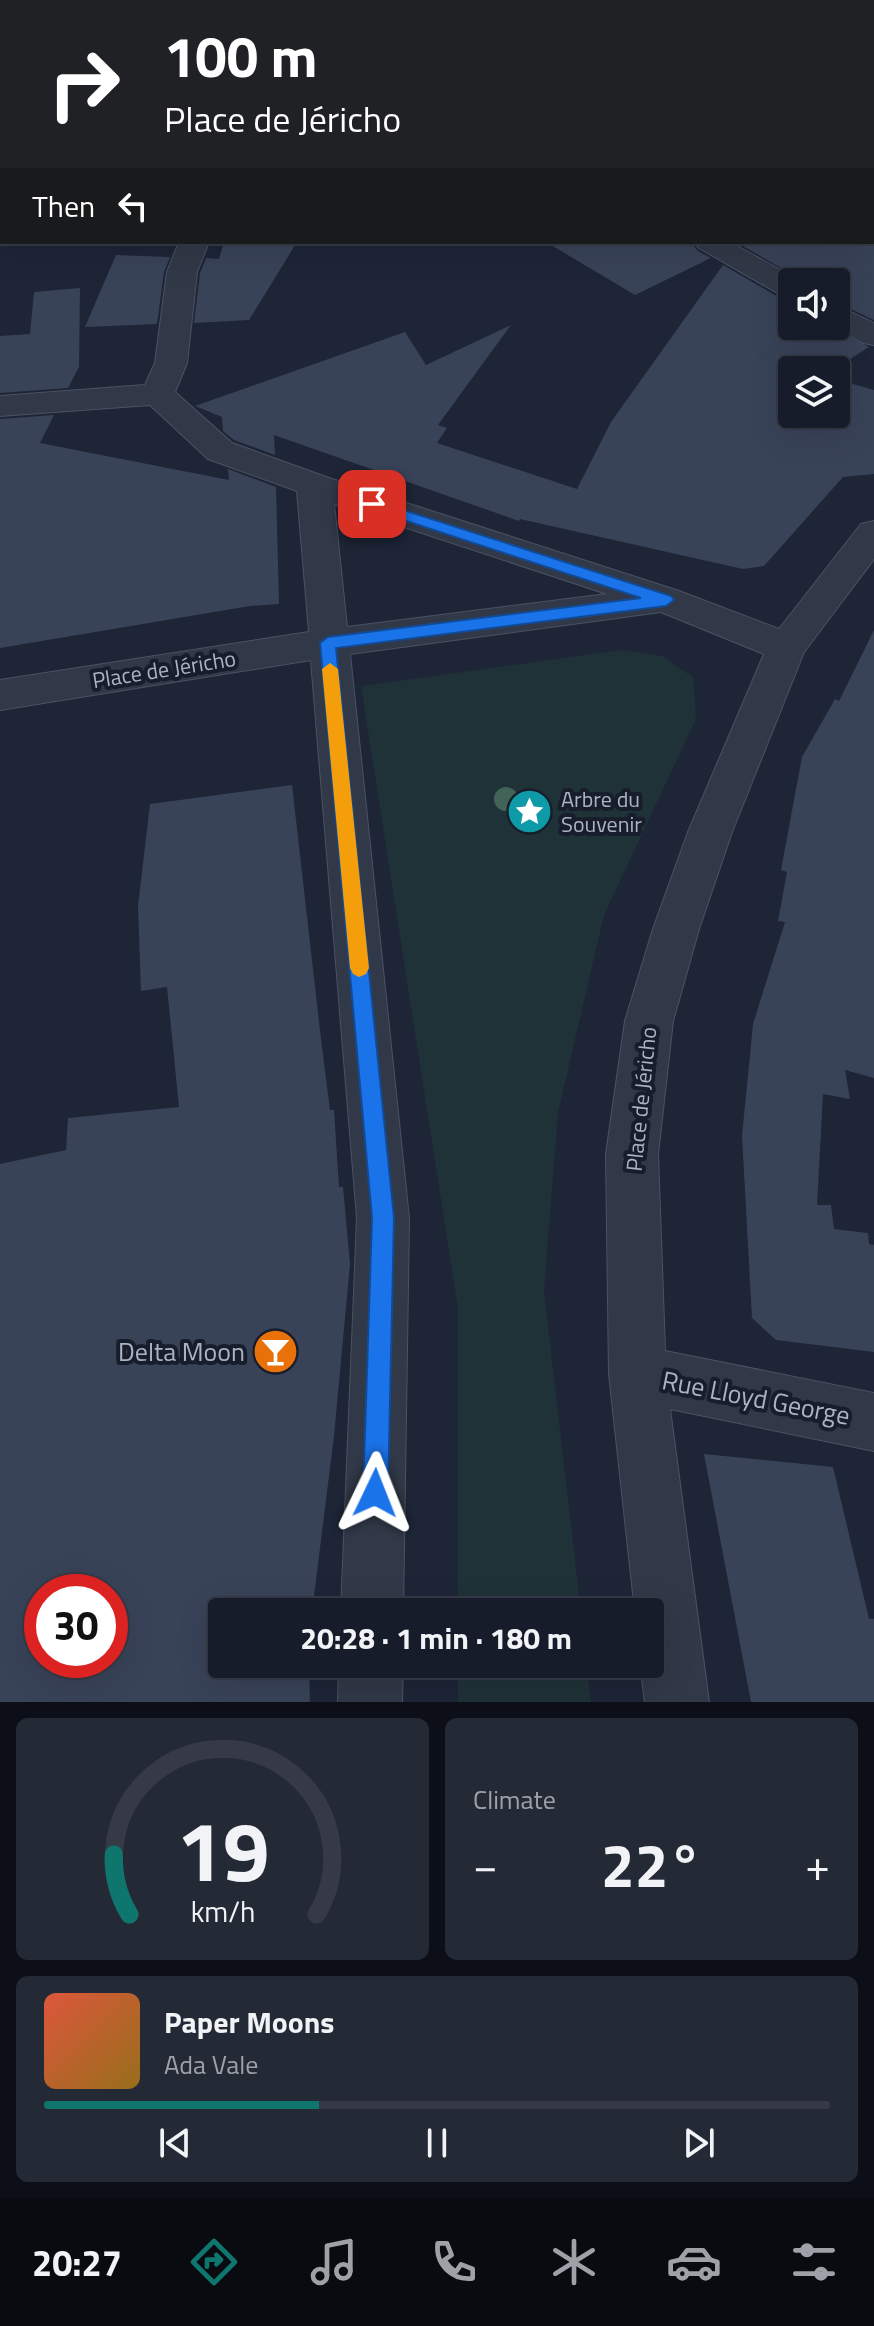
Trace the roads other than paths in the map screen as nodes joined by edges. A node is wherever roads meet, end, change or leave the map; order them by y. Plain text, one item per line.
1 (193, 244) edge
2 (713, 244) edge
3 (778, 281) edge
4 (850, 322) edge
5 (874, 336) edge
6 (158, 394) junction
7 (0, 406) edge
8 (314, 485) junction
9 (874, 533) edge
10 (666, 600) junction
11 (328, 643) junction
12 (786, 647) junction
13 (0, 695) edge
14 (637, 1374) junction
15 (874, 1422) edge
16 (372, 1598) edge
17 (371, 1678) edge
18 (370, 1702) edge
19 (677, 1702) edge

1 - 6 street
2 - 3 street
4 - 5 street
6 - 7 street
6 - 8 street, Place de Jéricho
8 - 10 street, Place de Jéricho
8 - 11 street
9 - 12 street
10 - 11 street, Place de Jéricho
10 - 12 street, Place de Jéricho
11 - 13 street, Place de Jéricho
11 - 16 street
12 - 14 street, Place de Jéricho
14 - 15 street, Rue Lloyd George
14 - 19 street, Place de Jéricho
17 - 18 street

